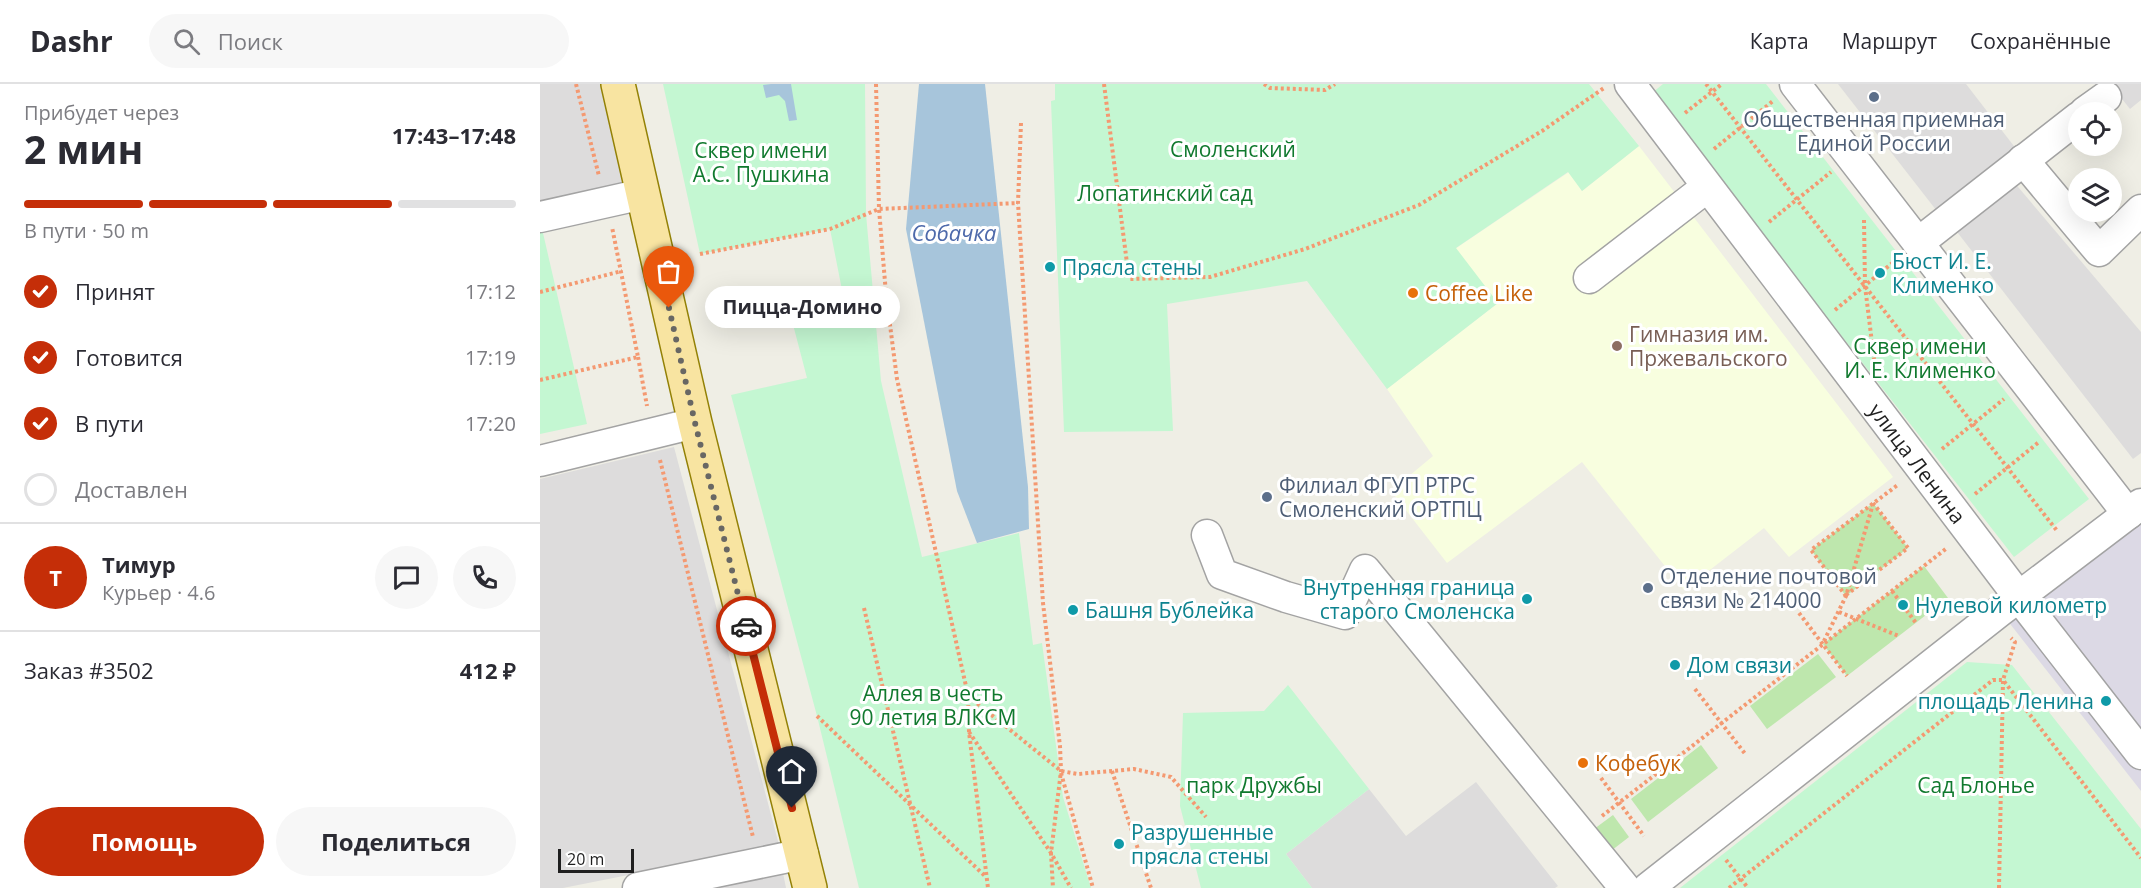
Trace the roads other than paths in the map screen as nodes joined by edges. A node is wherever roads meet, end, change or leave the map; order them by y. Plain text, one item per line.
1 (618, 84) edge
2 (1630, 84) edge
3 (1786, 91) edge
4 (2068, 125) edge
5 (2023, 160) junction
6 (1700, 177) junction
7 (643, 194) junction
8 (2141, 210) edge
9 (540, 217) edge
10 (1918, 243) junction
11 (1589, 278) dead end
12 (695, 423) junction
13 (540, 461) edge
14 (2134, 509) edge
15 (1207, 535) dead end
16 (2019, 597) junction
17 (2141, 754) edge
18 (803, 854) junction
19 (638, 888) edge
20 (810, 888) edge
21 (1625, 888) edge
22 (1648, 888) edge

1 - 7 main road
2 - 6 street, улица Ленина
3 - 10 street
4 - 5 street
5 - 8 street
5 - 10 street
6 - 11 street
6 - 16 street, улица Ленина
7 - 9 street
7 - 12 main road
10 - 14 street
12 - 13 street
12 - 18 main road
14 - 16 street
15 - 21 street
16 - 17 street, улица Ленина
16 - 22 street
18 - 19 street
18 - 20 main road

